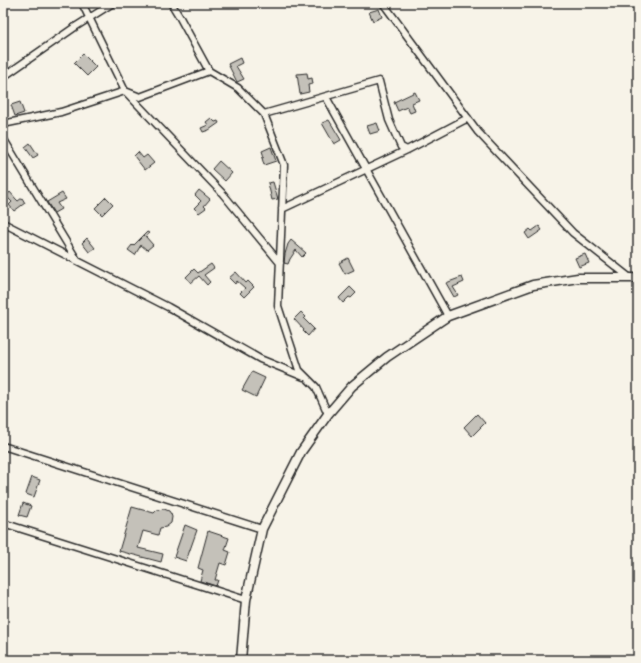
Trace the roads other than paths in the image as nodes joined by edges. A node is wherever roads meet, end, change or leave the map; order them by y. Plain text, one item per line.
1 (82, 3) edge
2 (113, 3) edge
3 (170, 3) edge
4 (383, 3) edge
5 (89, 18) junction
6 (209, 71) junction
7 (3, 77) edge
8 (125, 91) junction
9 (326, 97) junction
10 (264, 114) junction
11 (468, 118) junction
12 (3, 124) edge
13 (3, 138) edge
14 (407, 150) junction
15 (366, 170) junction
16 (282, 209) junction
17 (3, 223) edge
18 (77, 262) junction
19 (280, 263) junction
20 (629, 277) junction
21 (638, 278) edge
22 (448, 316) junction
23 (307, 378) junction
24 (328, 414) junction
25 (3, 446) edge
26 (3, 523) edge
27 (262, 530) junction
28 (246, 600) junction
29 (241, 660) edge

1 - 5 street
2 - 5 street
3 - 6 street
4 - 11 street
5 - 7 street
5 - 8 street
6 - 8 street
6 - 10 street
8 - 12 street
8 - 19 street
9 - 10 street
9 - 14 street
9 - 15 street
10 - 16 street
11 - 14 street
11 - 20 street
13 - 18 street
14 - 15 street
15 - 16 street
15 - 22 street
16 - 19 street
17 - 18 street
18 - 23 street
19 - 23 street
20 - 21 main road
20 - 22 main road
22 - 24 main road
23 - 24 street
24 - 27 main road
25 - 27 street
26 - 28 street
27 - 28 main road
28 - 29 main road

